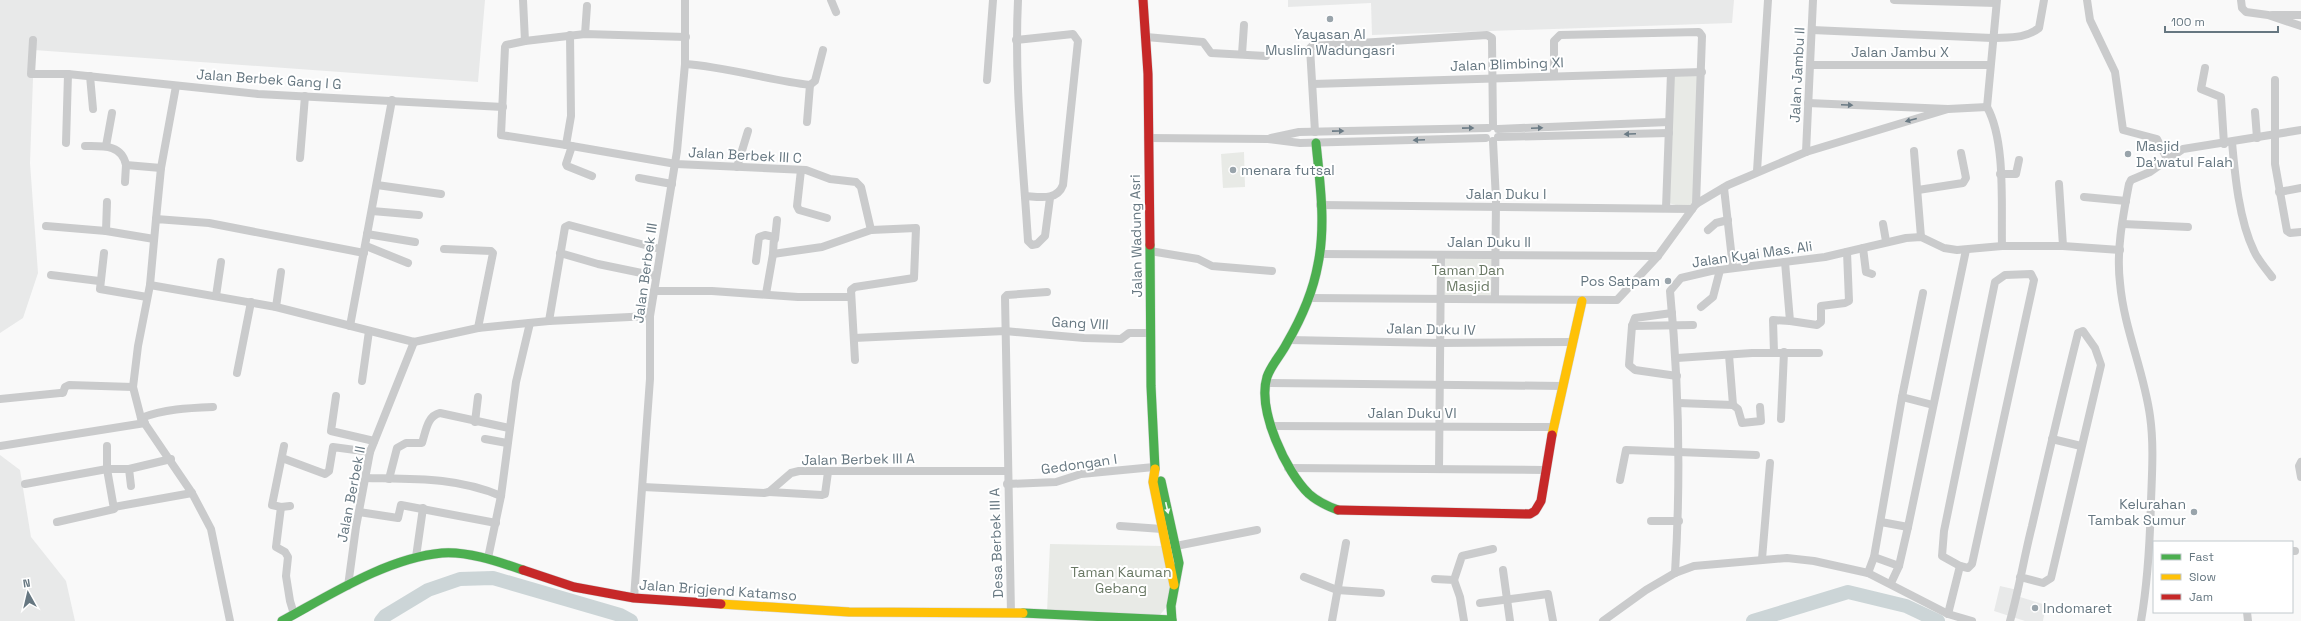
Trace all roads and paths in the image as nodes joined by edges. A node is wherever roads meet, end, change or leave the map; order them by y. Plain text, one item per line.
1 (523, 0) edge
2 (685, 0) edge
3 (831, 0) edge
4 (993, 0) edge
5 (1018, 0) edge
6 (1143, 0) edge
7 (1768, 0) edge
8 (1813, 0) edge
9 (1894, 0) edge
10 (2044, 0) edge
11 (2087, 0) edge
12 (2241, 0) edge
13 (1996, 1) edge
14 (587, 6) dead end
15 (836, 12) dead end
16 (2268, 15) junction
17 (2301, 15) edge
18 (1244, 25) dead end
19 (2301, 26) edge
20 (1812, 30) junction
21 (585, 34) junction
22 (570, 35) junction
23 (686, 36) junction
24 (1146, 37) junction
25 (1992, 38) junction
26 (33, 40) dead end
27 (1016, 40) junction
28 (525, 41) junction
29 (823, 50) dead end
30 (1242, 54) junction
31 (1266, 56) dead end
32 (685, 64) junction
33 (1810, 65) junction
34 (1990, 65) junction
35 (2205, 68) dead end
36 (1702, 72) junction
37 (1671, 73) junction
38 (68, 74) junction
39 (90, 76) junction
40 (1554, 76) junction
41 (1492, 78) junction
42 (987, 80) dead end
43 (2275, 80) dead end
44 (1313, 84) junction
45 (810, 85) junction
46 (176, 86) junction
47 (305, 96) junction
48 (392, 100) junction
49 (1808, 103) junction
50 (503, 107) junction
51 (1987, 107) junction
52 (93, 108) dead end
53 (1948, 109) junction
54 (2256, 112) dead end
55 (112, 113) dead end
56 (806, 122) dead end
57 (1669, 122) junction
58 (2301, 130) edge
59 (748, 131) dead end
60 (1315, 132) junction
61 (1493, 133) junction
62 (1669, 133) junction
63 (2275, 135) junction
64 (1148, 138) junction
65 (2257, 138) junction
66 (1268, 139) junction
67 (66, 143) dead end
68 (1316, 143) junction
69 (2228, 143) junction
70 (569, 145) junction
71 (85, 146) dead end
72 (106, 146) junction
73 (1914, 151) dead end
74 (1806, 152) junction
75 (1961, 153) dead end
76 (300, 158) dead end
77 (2167, 159) junction
78 (2019, 160) dead end
79 (676, 164) junction
80 (126, 165) junction
81 (737, 167) junction
82 (161, 168) junction
83 (801, 170) junction
84 (1757, 172) junction
85 (2000, 174) junction
86 (592, 176) dead end
87 (639, 178) dead end
88 (124, 182) dead end
89 (672, 184) junction
90 (2059, 184) dead end
91 (377, 185) junction
92 (1728, 185) junction
93 (2301, 188) edge
94 (1918, 190) junction
95 (2279, 192) junction
96 (441, 194) dead end
97 (1025, 196) junction
98 (2084, 197) dead end
99 (1050, 198) junction
100 (2126, 201) junction
101 (107, 202) dead end
102 (1320, 205) junction
103 (1694, 207) junction
104 (1496, 208) junction
105 (1666, 208) junction
106 (372, 211) junction
107 (419, 215) dead end
108 (827, 218) dead end
109 (156, 219) junction
110 (777, 220) dead end
111 (1728, 220) junction
112 (1883, 224) dead end
113 (2123, 224) junction
114 (46, 226) dead end
115 (2188, 227) dead end
116 (871, 230) junction
117 (1708, 230) dead end
118 (106, 231) junction
119 (2301, 232) edge
120 (367, 234) junction
121 (1921, 237) junction
122 (154, 239) junction
123 (775, 239) junction
124 (1886, 241) junction
125 (414, 242) dead end
126 (2002, 246) junction
127 (2063, 246) junction
128 (1863, 248) junction
129 (365, 249) junction
130 (444, 249) dead end
131 (660, 250) junction
132 (1966, 250) junction
133 (2120, 250) junction
134 (1150, 251) junction
135 (1847, 252) junction
136 (104, 253) dead end
137 (560, 253) junction
138 (773, 254) junction
139 (1320, 254) junction
140 (1441, 255) junction
141 (1496, 255) junction
142 (1658, 256) junction
143 (756, 261) dead end
144 (221, 262) dead end
145 (1786, 262) junction
146 (408, 263) dead end
147 (1733, 268) junction
148 (1272, 270) dead end
149 (1720, 270) junction
150 (281, 272) dead end
151 (1872, 274) dead end
152 (51, 275) dead end
153 (656, 276) junction
154 (2272, 277) dead end
155 (99, 281) junction
156 (150, 285) junction
157 (654, 291) junction
158 (1047, 292) dead end
159 (766, 294) junction
160 (1923, 294) dead end
161 (216, 296) junction
162 (147, 297) junction
163 (851, 297) junction
164 (1308, 298) junction
165 (1441, 299) junction
166 (1495, 299) junction
167 (1582, 301) junction
168 (251, 302) junction
169 (276, 307) junction
170 (1700, 307) dead end
171 (1672, 313) junction
172 (650, 316) junction
173 (549, 321) junction
174 (1790, 321) junction
175 (530, 323) junction
176 (1693, 325) dead end
177 (350, 326) junction
178 (1632, 326) junction
179 (1674, 326) junction
180 (478, 328) junction
181 (369, 331) junction
182 (1005, 331) junction
183 (1151, 333) junction
184 (854, 338) junction
185 (1289, 340) junction
186 (414, 342) junction
187 (1573, 342) junction
188 (1440, 343) junction
189 (1774, 352) junction
190 (1784, 352) junction
191 (1820, 353) dead end
192 (1729, 354) junction
193 (1677, 358) junction
194 (855, 360) dead end
195 (237, 373) dead end
196 (1677, 376) junction
197 (362, 381) dead end
198 (1266, 383) junction
199 (1440, 383) junction
200 (1563, 386) junction
201 (133, 387) junction
202 (336, 396) dead end
203 (478, 397) dead end
204 (1902, 397) junction
205 (0, 399) edge
206 (1678, 403) junction
207 (1733, 404) junction
208 (1934, 405) junction
209 (213, 407) dead end
210 (1760, 407) dead end
211 (1781, 419) dead end
212 (143, 420) junction
213 (475, 422) junction
214 (1270, 426) junction
215 (1440, 427) junction
216 (1554, 427) junction
217 (509, 428) junction
218 (485, 439) dead end
219 (2052, 439) junction
220 (374, 441) junction
221 (507, 443) junction
222 (0, 446) edge
223 (107, 446) dead end
224 (284, 446) dead end
225 (2082, 446) junction
226 (370, 452) junction
227 (1679, 454) junction
228 (1756, 455) dead end
229 (282, 458) junction
230 (171, 459) junction
231 (2301, 462) edge
232 (1770, 463) dead end
233 (1288, 468) junction
234 (107, 469) junction
235 (129, 469) junction
236 (1155, 469) junction
237 (1439, 469) junction
238 (1545, 470) junction
239 (1007, 471) junction
240 (828, 472) junction
241 (2301, 477) edge
242 (365, 478) junction
243 (389, 479) junction
244 (1620, 480) dead end
245 (25, 484) dead end
246 (1007, 484) junction
247 (131, 486) dead end
248 (643, 487) junction
249 (769, 492) junction
250 (192, 493) junction
251 (501, 496) junction
252 (290, 506) dead end
253 (114, 507) junction
254 (281, 507) junction
255 (423, 508) junction
256 (359, 512) junction
257 (1651, 521) dead end
258 (1678, 521) junction
259 (57, 522) dead end
260 (1881, 522) junction
261 (496, 523) junction
262 (1120, 526) dead end
263 (1908, 527) junction
264 (1162, 529) junction
265 (1257, 530) dead end
266 (1346, 543) dead end
267 (1176, 546) junction
268 (1493, 549) dead end
269 (1762, 555) junction
270 (416, 558) junction
271 (488, 558) junction
272 (2152, 558) edge
273 (1872, 565) junction
274 (1960, 566) junction
275 (1503, 570) dead end
276 (1675, 573) junction
277 (1895, 574) junction
278 (1304, 577) dead end
279 (2020, 577) junction
280 (1435, 579) dead end
281 (1454, 580) junction
282 (1174, 585) junction
283 (348, 586) junction
284 (2150, 589) edge
285 (1337, 590) junction
286 (1381, 593) dead end
287 (634, 594) junction
288 (1507, 600) junction
289 (1480, 603) dead end
290 (1171, 606) junction
291 (1011, 608) junction
292 (1950, 610) junction
293 (294, 614) junction
294 (2010, 619) edge
295 (1159, 620) edge
296 (230, 621) edge
297 (282, 621) edge
298 (1175, 621) edge
299 (1332, 621) edge
300 (1464, 621) edge
301 (1510, 621) edge
302 (1553, 621) edge
303 (1603, 621) edge
304 (1972, 621) edge
305 (2141, 621) edge

1 - 28 street
2 - 23 street, Jalan Berbek III
3 - 15 street
4 - 42 street
5 - 27 street
6 - 24 street, Jalan Wadung Asri
7 - 84 street
8 - 20 street, Jalan Jambu II
9 - 13 street
10 - 25 street
11 - 77 street
12 - 16 street
13 - 25 street
14 - 21 street
16 - 17 street
16 - 19 street
18 - 30 street
20 - 25 street
20 - 33 street, Jalan Jambu II
21 - 22 street
21 - 23 street
22 - 28 street
22 - 70 street
23 - 32 street, Jalan Berbek III
24 - 30 street
24 - 64 street, Jalan Wadung Asri
25 - 34 street
26 - 38 street, Jalan Berbek Gang I G
27 - 97 street
27 - 99 street
28 - 50 street
29 - 45 street
30 - 31 street
32 - 45 street
32 - 79 street, Jalan Berbek III
33 - 34 street, Jalan Jambu X
33 - 49 street, Jalan Jambu II
34 - 51 street
35 - 69 street
36 - 37 street, Jalan Blimbing XI
36 - 40 street
36 - 103 street
37 - 40 street, Jalan Blimbing XI
37 - 57 street
38 - 39 street, Jalan Berbek Gang I G
38 - 67 street
39 - 46 street, Jalan Berbek Gang I G
39 - 52 street
40 - 41 street, Jalan Blimbing XI
41 - 44 street, Jalan Blimbing XI
41 - 44 street
41 - 61 street
43 - 63 street
44 - 60 street
45 - 56 street
46 - 47 street, Jalan Berbek Gang I G
46 - 82 street
47 - 48 street, Jalan Berbek Gang I G
47 - 76 street
48 - 50 street, Jalan Berbek Gang I G
48 - 91 street
49 -> 53 street
49 - 74 street, Jalan Jambu II
50 - 70 street, Jalan Berbek III C
51 - 53 street
51 - 85 street
53 -> 74 street
54 - 65 street
55 - 72 street
61 -> 57 street
57 - 62 street
58 - 63 street
59 - 81 street
60 -> 61 street
60 - 66 street
62 -> 61 street
61 -> 68 street
61 - 104 street
62 - 105 street
63 - 65 street
63 - 95 street
64 - 66 street
64 - 134 street, Jalan Wadung Asri
65 - 69 street
66 - 68 street
68 - 102 street
69 - 77 street
69 - 154 street
70 - 79 street, Jalan Berbek III C
70 - 86 street
71 - 72 street
72 - 80 street
73 - 94 street
74 - 84 street
75 - 94 street
77 - 100 street
78 - 85 street
79 - 81 street, Jalan Berbek III C
79 - 89 street, Jalan Berbek III
80 - 82 street
80 - 88 street
81 - 83 street, Jalan Berbek III C
82 - 109 street
83 - 108 street
83 - 116 street, Jalan Berbek III C
84 - 92 street
85 - 126 street
87 - 89 street
89 - 131 street, Jalan Berbek III
90 - 127 street
91 - 96 street
91 - 106 street
92 - 103 street
92 - 111 street
93 - 95 street
94 - 121 street
95 - 119 street
97 - 99 street
97 - 99 street
98 - 100 street
100 - 113 street
101 - 118 street
102 - 104 street, Jalan Duku I
102 - 139 street
103 - 105 street, Jalan Duku I
103 - 142 street
104 - 105 street, Jalan Duku I
104 - 141 street
106 - 107 street
106 - 120 street
109 - 122 street
109 - 129 street
110 - 123 street
111 - 117 street
111 - 147 street
112 - 124 street
113 - 115 street
113 - 133 street
114 - 118 street
116 - 138 street
116 - 163 street
118 - 122 street
120 - 125 street
120 - 129 street
121 - 124 street, Jalan Kyai Mas. Ali
121 - 132 street
122 - 156 street
123 - 138 street
123 - 143 street
124 - 128 street, Jalan Kyai Mas. Ali
126 - 127 street
126 - 132 street
127 - 133 street
128 - 135 street, Jalan Kyai Mas. Ali
128 - 151 street
129 - 146 street
129 - 177 street
130 - 180 street
131 - 137 street
131 - 153 street, Jalan Berbek III
132 - 208 street
133 - 272 street
134 - 148 street
134 - 183 street, Jalan Wadung Asri
135 - 145 street, Jalan Kyai Mas. Ali
135 - 174 street
136 - 155 street
137 - 153 street
137 - 173 street
138 - 159 street
139 - 140 street, Jalan Duku II
139 - 164 street
140 - 141 street, Jalan Duku II
140 - 165 street
141 - 142 street, Jalan Duku II
141 - 166 street
142 - 167 street
144 - 161 street
145 - 147 street, Jalan Kyai Mas. Ali
145 - 174 street
147 - 149 street, Jalan Kyai Mas. Ali
149 - 170 street
149 - 171 street, Jalan Kyai Mas. Ali
150 - 169 street
152 - 155 street
153 - 157 street, Jalan Berbek III
155 - 162 street
156 - 161 street
156 - 162 street
157 - 159 street
157 - 172 street, Jalan Berbek III
158 - 182 street, Desa Berbek III A
159 - 163 street
160 - 204 street
161 - 168 street
162 - 201 street
163 - 184 street
164 - 165 street
164 - 185 street
165 - 166 street
165 - 188 street
166 - 167 street
167 - 187 street
168 - 169 street
168 - 195 street
169 - 177 street
171 - 178 street
171 - 179 street, Jalan Kyai Mas. Ali
172 - 173 street
172 - 248 street, Jalan Berbek III
173 - 175 street
174 - 189 street
175 - 180 street
175 - 217 street
176 - 179 street
177 - 181 street
178 - 179 street
178 - 196 street
179 - 193 street, Jalan Kyai Mas. Ali
180 - 186 street
181 - 186 street
181 - 197 street
182 - 183 street, Gang VIII
182 - 184 street, Gang VIII
182 - 239 street, Desa Berbek III A
183 - 236 street, Jalan Wadung Asri
184 - 194 street
185 - 188 street, Jalan Duku IV
185 - 198 street
186 - 220 street, Jalan Berbek II
187 - 188 street, Jalan Duku IV
187 - 200 street
188 - 199 street
189 - 190 street
189 - 192 street
190 - 191 street
190 - 211 street
192 - 193 street
192 - 207 street
193 - 196 street, Jalan Kyai Mas. Ali
196 - 206 street, Jalan Kyai Mas. Ali
198 - 199 street
198 - 214 street
199 - 200 street
199 - 215 street
200 - 216 street
201 - 205 street
201 - 212 street
202 - 220 street
203 - 213 street
204 - 208 street
204 - 260 street
206 - 207 street
206 - 227 street, Jalan Kyai Mas. Ali
207 - 210 street
208 - 263 street
209 - 212 street
212 - 222 street
212 - 230 street
213 - 217 street
213 - 243 street
214 - 215 street, Jalan Duku VI
214 - 233 street
215 - 216 street, Jalan Duku VI
215 - 237 street
216 - 238 street
217 - 221 street
218 - 221 street
219 - 225 street
219 - 225 street
219 - 279 street
220 - 226 street, Jalan Berbek II
221 - 251 street
223 - 234 street
224 - 229 street
225 - 279 street
226 - 229 street
226 - 242 street, Jalan Berbek II
227 - 228 street
227 - 244 street
227 - 258 street, Jalan Kyai Mas. Ali
229 - 254 street
230 - 235 street
230 - 250 street
231 - 241 street
232 - 269 street
233 - 237 street
233 - 238 street
234 - 235 street
234 - 245 street
234 - 253 street
235 - 247 street
236 - 246 street, Gedongan I
236 - 264 street, Jalan Wadung Asri
236 -> 267 street, Jalan Wadung Asri
237 - 238 street
239 - 240 street, Jalan Berbek III A
239 - 246 street, Desa Berbek III A
240 - 249 street, Jalan Berbek III A
240 - 249 street
242 - 243 street
242 - 256 street, Jalan Berbek II
243 - 251 street
246 - 291 street, Desa Berbek III A
248 - 249 street
248 - 287 street, Jalan Berbek III
250 - 253 street
250 - 296 street
251 - 261 street
252 - 254 street
253 - 259 street
254 - 293 street
255 - 256 street
255 - 261 street
255 - 270 street
256 - 283 street, Jalan Berbek II
257 - 258 street
258 - 276 street, Jalan Kyai Mas. Ali
260 - 263 street
260 - 273 street
261 - 271 street
262 - 264 street
263 - 277 street
264 - 282 street, Jalan Wadung Asri
265 - 267 street
266 - 285 street
267 - 282 street, Jalan Wadung Asri
268 - 281 street
269 - 273 street
269 - 276 street
270 - 271 street, Jalan Brigjend Katamso
270 - 283 street, Jalan Brigjend Katamso
271 - 287 street, Jalan Brigjend Katamso
272 - 284 street
273 - 277 street
273 - 277 street
274 - 274 street
274 - 292 street
275 - 288 street
276 - 303 street
277 - 292 street
278 - 285 street
279 - 294 street
280 - 281 street
281 - 300 street
282 - 290 street, Jalan Wadung Asri
283 - 293 street, Jalan Brigjend Katamso
284 - 305 street
285 - 286 street
285 - 299 street
287 - 291 street, Jalan Brigjend Katamso
288 - 289 street
288 - 301 street
288 - 302 street
290 - 295 street
290 - 298 street, Jalan Wadung Asri
291 - 295 street, Jalan Brigjend Katamso
292 - 304 street
293 - 297 street, Jalan Brigjend Katamso
295 - 298 street, Jalan Brigjend Katamso

